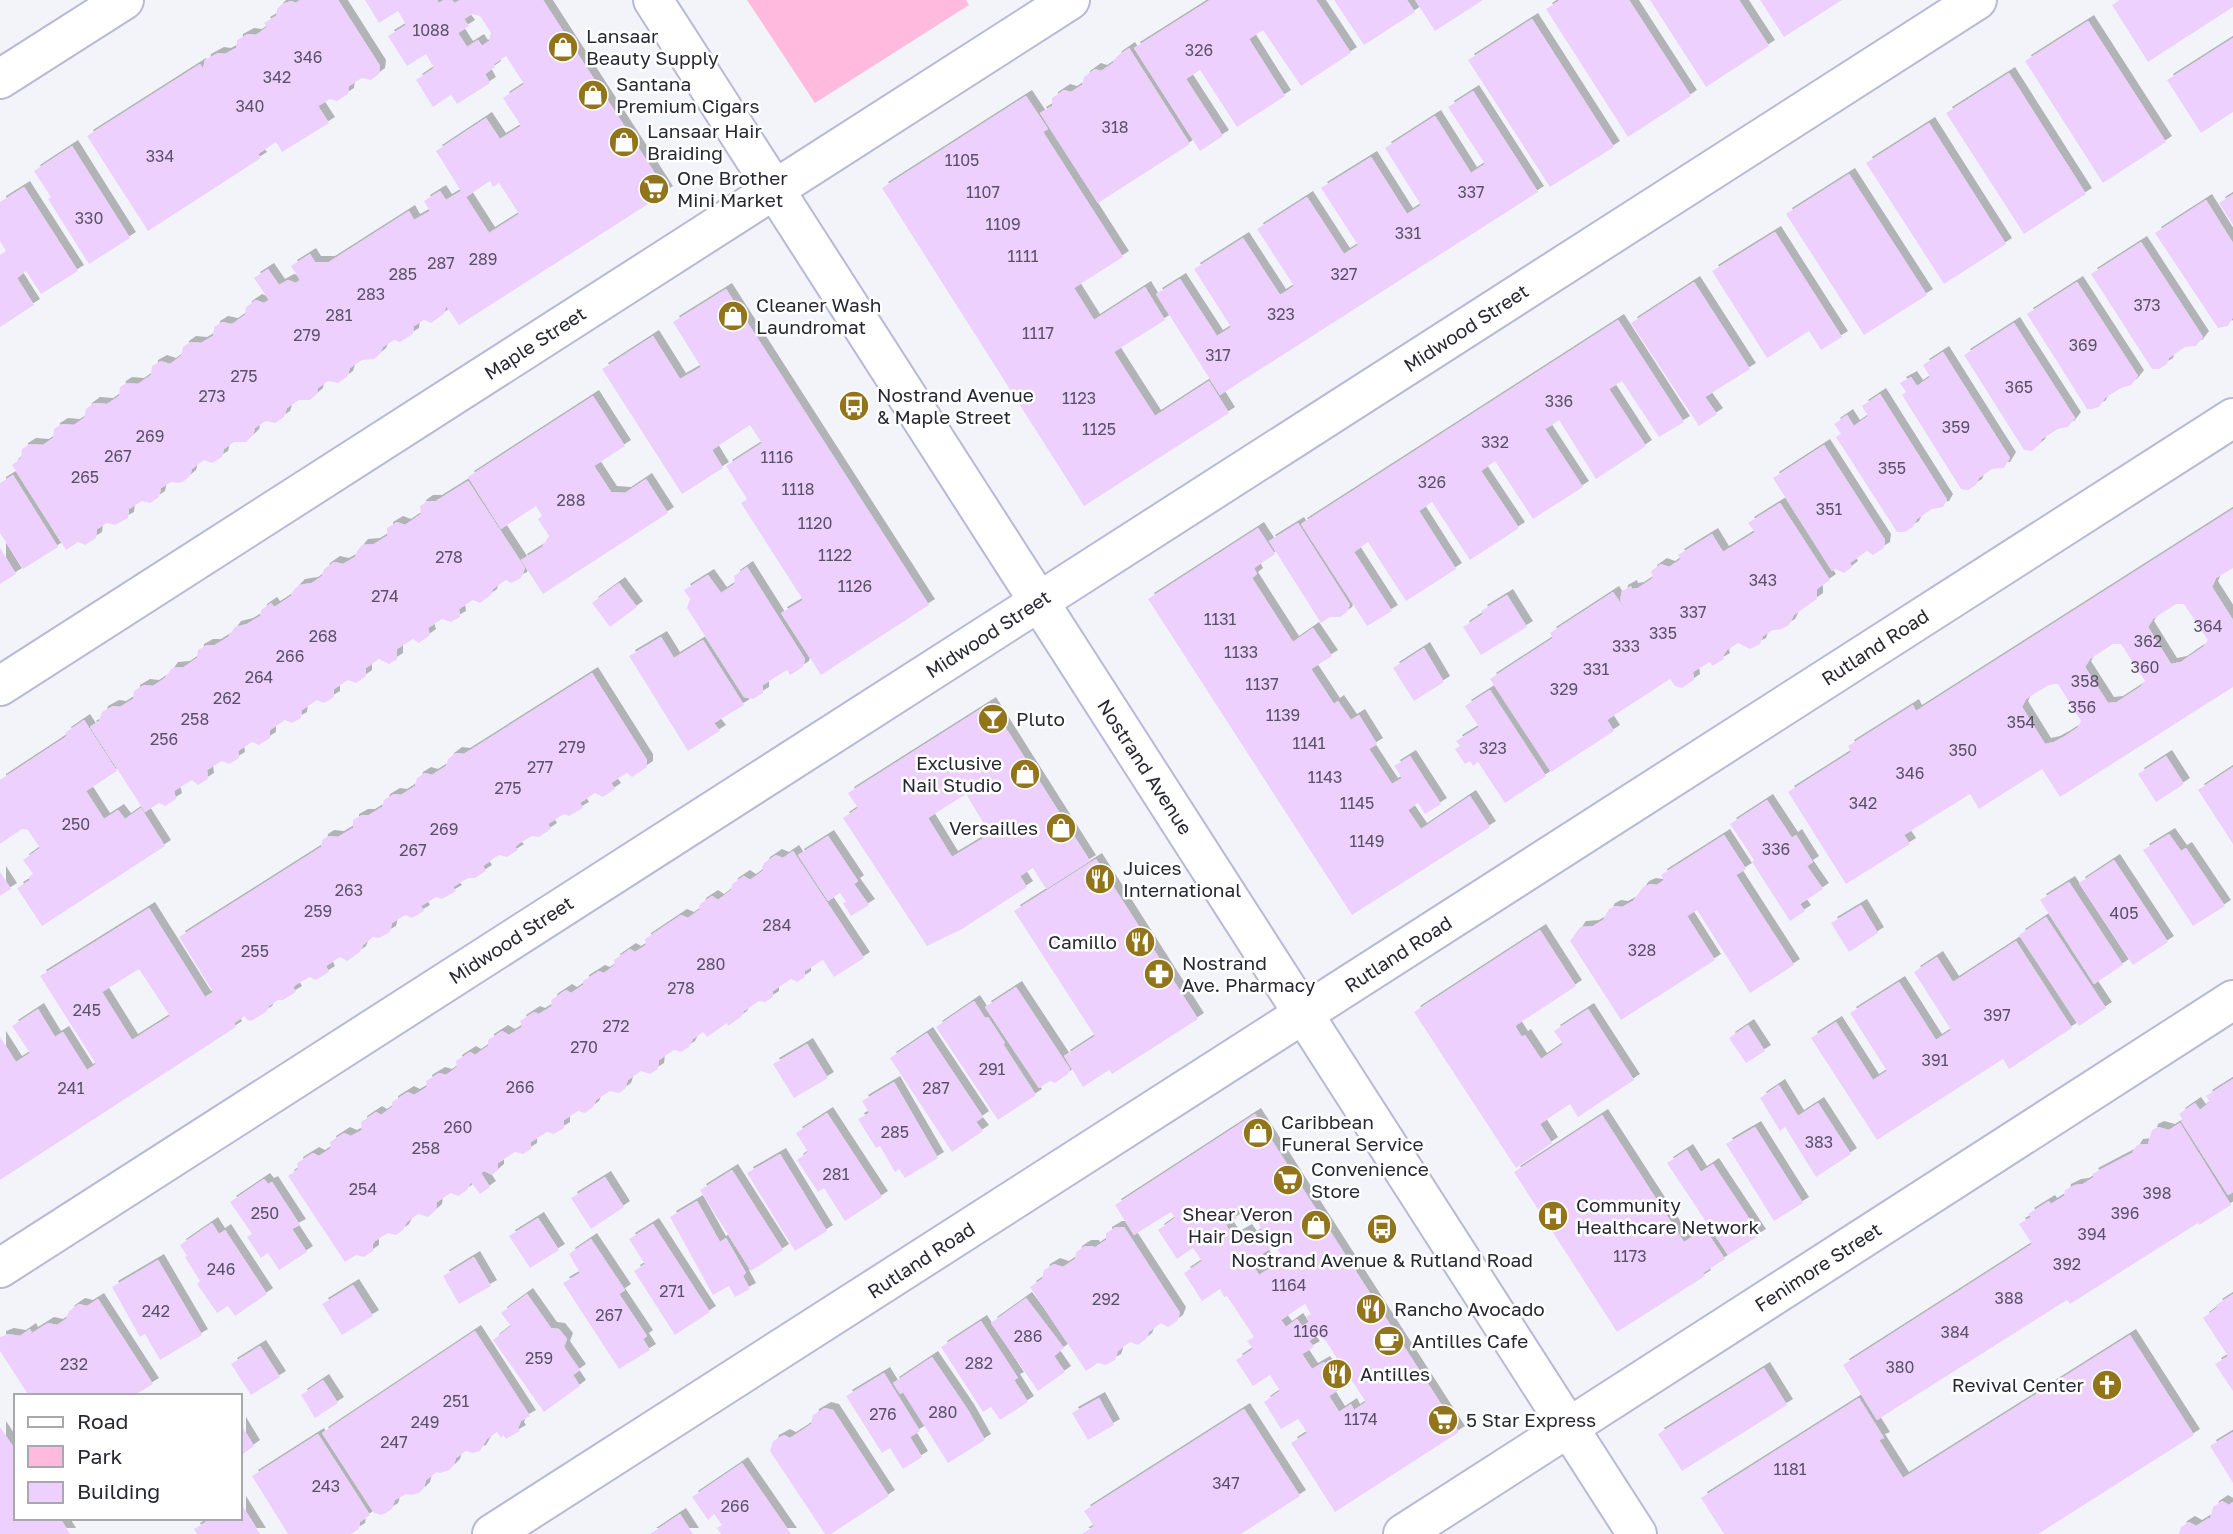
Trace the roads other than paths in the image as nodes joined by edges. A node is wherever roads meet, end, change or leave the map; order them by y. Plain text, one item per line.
1 (124, 0) edge
2 (653, 0) edge
3 (1070, 0) edge
4 (1977, 0) edge
5 (0, 79) edge
6 (775, 190) junction
7 (2233, 418) edge
8 (1039, 602) junction
9 (0, 686) edge
10 (2233, 1000) edge
11 (1303, 1015) junction
12 (0, 1268) edge
13 (1568, 1427) junction
14 (492, 1534) edge
15 (1402, 1534) edge
16 (1637, 1534) edge

1 - 5 street
2 - 6 street, Nostrand Avenue
3 - 6 street, Maple Street
4 - 8 street, Midwood Street
6 - 8 street, Nostrand Avenue
6 - 9 street, Maple Street
7 - 11 street, Rutland Road
8 - 11 street, Nostrand Avenue
8 - 12 street, Midwood Street
10 - 13 street, Fenimore Street
11 - 13 street, Nostrand Avenue
11 - 14 street, Rutland Road
13 - 15 street, Fenimore Street
13 - 16 street, Nostrand Avenue

